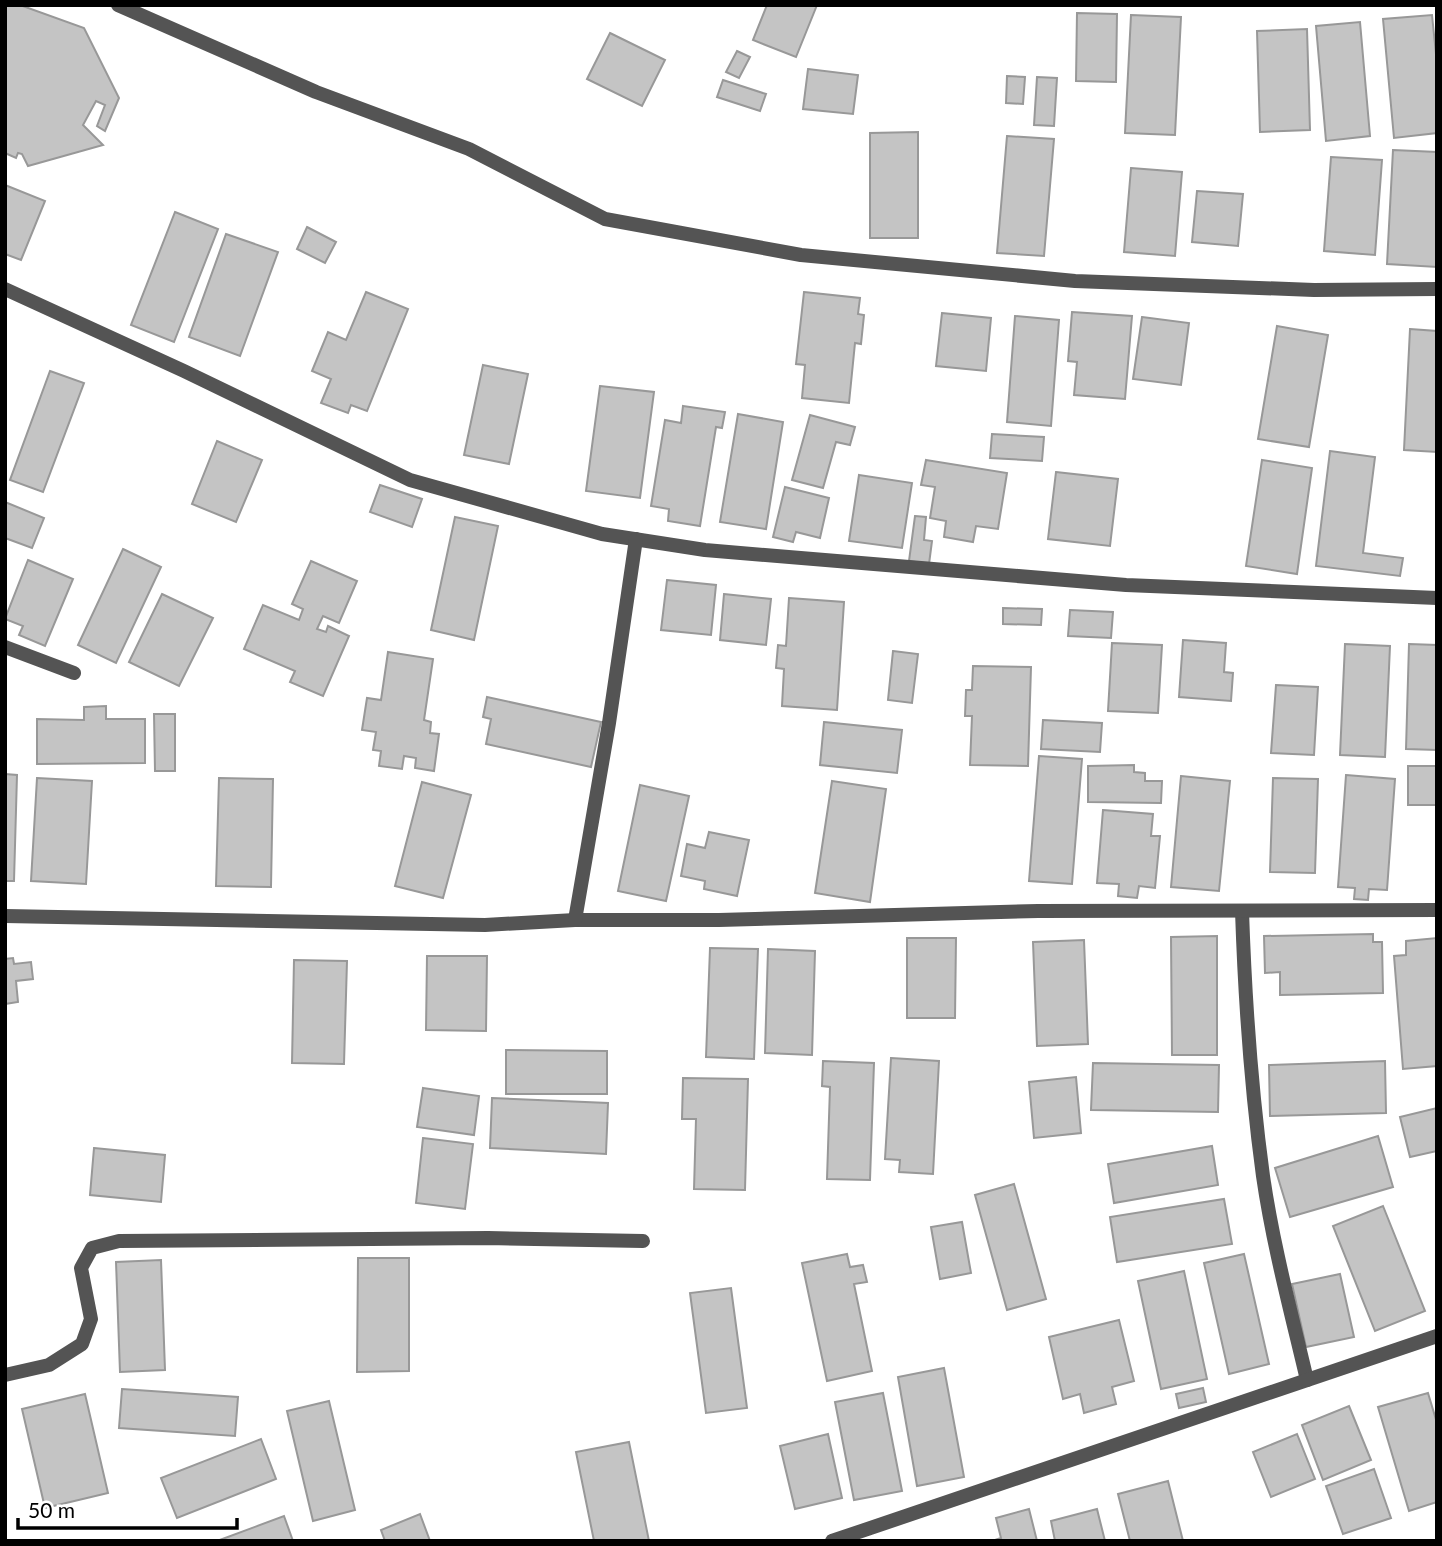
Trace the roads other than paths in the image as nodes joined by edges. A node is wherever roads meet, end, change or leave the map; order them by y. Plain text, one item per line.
1 (118, 5) edge
2 (5, 289) edge
3 (1437, 289) edge
4 (636, 539) junction
5 (1437, 598) edge
6 (5, 647) edge
7 (74, 673) dead end
8 (1437, 910) edge
9 (1242, 911) junction
10 (5, 916) edge
11 (575, 920) junction
12 (643, 1241) dead end
13 (1437, 1336) edge
14 (5, 1376) edge
15 (1307, 1380) junction
16 (832, 1541) edge

1 - 3 street
2 - 4 street
4 - 5 street
4 - 11 street
6 - 7 street
8 - 9 street
9 - 11 street
9 - 15 street
10 - 11 street
12 - 14 street
13 - 15 street
15 - 16 street

